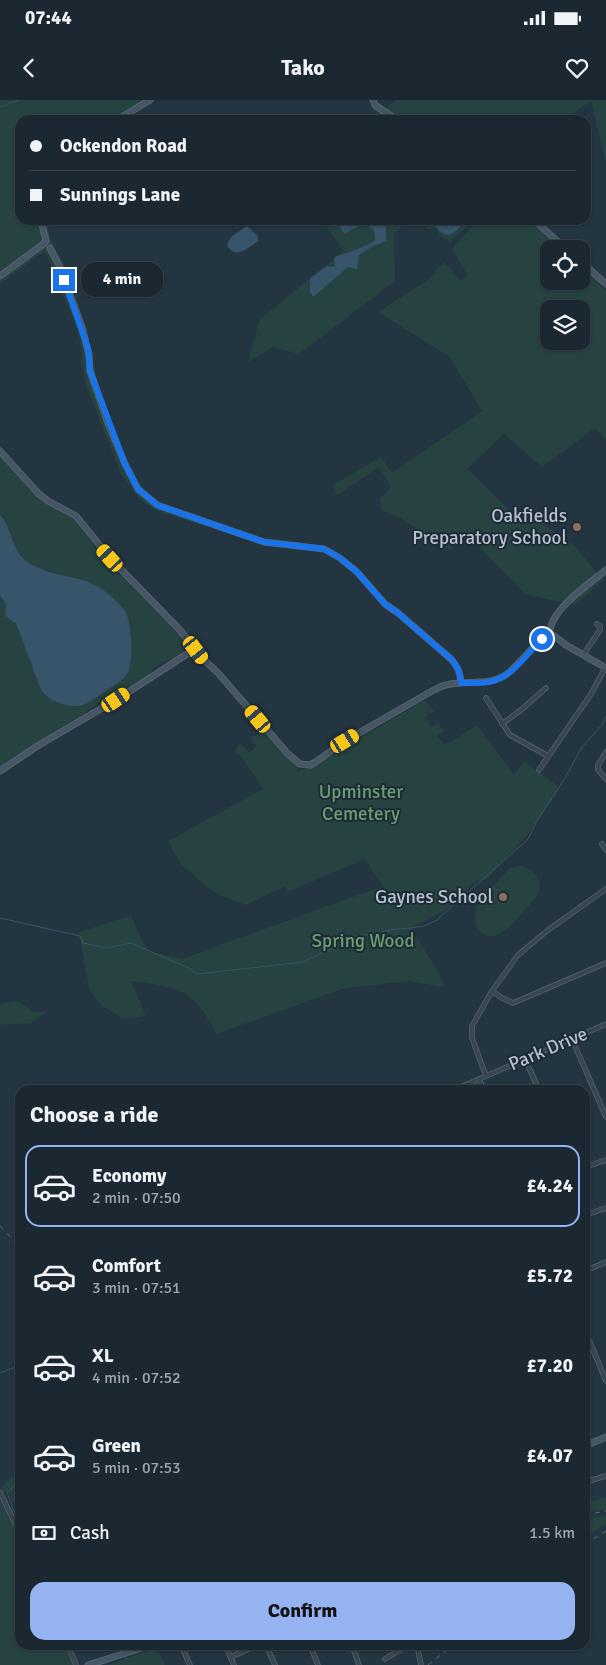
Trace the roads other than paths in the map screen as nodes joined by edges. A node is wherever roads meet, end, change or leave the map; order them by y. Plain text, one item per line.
1 (150, 100) edge
2 (373, 100) edge
3 (125, 115) edge
4 (390, 115) edge
5 (42, 225) edge
6 (540, 225) edge
7 (556, 240) edge
8 (50, 248) dead end
9 (590, 270) edge
10 (0, 276) edge
11 (606, 284) edge
12 (0, 451) edge
13 (606, 570) edge
14 (597, 624) dead end
15 (550, 635) junction
16 (190, 641) junction
17 (185, 655) junction
18 (583, 655) junction
19 (203, 658) junction
20 (606, 668) edge
21 (461, 683) junction
22 (546, 688) dead end
23 (486, 698) dead end
24 (502, 724) junction
25 (606, 752) edge
26 (548, 756) junction
27 (538, 770) dead end
28 (0, 771) edge
29 (606, 779) edge
30 (602, 844) dead end
31 (606, 850) edge
32 (606, 889) edge
33 (606, 963) edge
34 (492, 991) junction
35 (606, 1024) edge
36 (572, 1039) junction
37 (525, 1059) junction
38 (486, 1076) junction
39 (479, 1079) junction
40 (465, 1085) edge
41 (482, 1085) edge
42 (537, 1085) edge
43 (606, 1117) edge
44 (606, 1160) edge
45 (590, 1165) edge
46 (606, 1208) edge
47 (590, 1213) edge
48 (606, 1262) edge
49 (590, 1269) edge
50 (590, 1342) edge
51 (606, 1381) edge
52 (606, 1437) edge
53 (590, 1444) edge
54 (606, 1476) edge
55 (590, 1481) edge
56 (0, 1492) edge
57 (15, 1524) edge
58 (70, 1650) edge
59 (135, 1650) edge
60 (183, 1650) edge
61 (228, 1650) edge
62 (246, 1650) edge
63 (268, 1650) edge
64 (312, 1650) edge
65 (354, 1650) edge
66 (399, 1650) edge
67 (418, 1650) edge
68 (231, 1657) junction
69 (385, 1658) dead end
70 (76, 1665) edge
71 (88, 1665) edge
72 (190, 1665) edge
73 (234, 1665) edge
74 (275, 1665) edge
75 (318, 1665) edge
76 (359, 1665) edge
77 (421, 1665) edge

1 - 3 street
2 - 4 street
5 - 10 street
6 - 7 street
8 - 21 street
9 - 11 street
12 - 16 street
13 - 15 street
14 - 18 street
15 - 18 street
15 - 21 street
16 - 17 street
16 - 19 street
17 - 19 street
17 - 28 street
18 - 20 street
19 - 21 street
20 - 26 street
22 - 24 street
23 - 24 street
24 - 26 street
25 - 29 street
26 - 27 street
30 - 31 street
32 - 34 street
33 - 34 street
34 - 38 street
35 - 36 street, Park Drive
36 - 37 street, Park Drive
36 - 43 street
37 - 38 street, Park Drive
37 - 42 street
38 - 39 street, Park Drive
39 - 40 street, Park Drive
39 - 41 street
44 - 45 street
46 - 47 street
48 - 49 street
50 - 51 street
52 - 53 street
54 - 55 street
56 - 57 street
58 - 70 street
59 - 71 street
60 - 72 street
61 - 68 street
62 - 68 street
63 - 74 street
64 - 75 street
65 - 76 street
66 - 69 street
67 - 77 street
68 - 73 street

